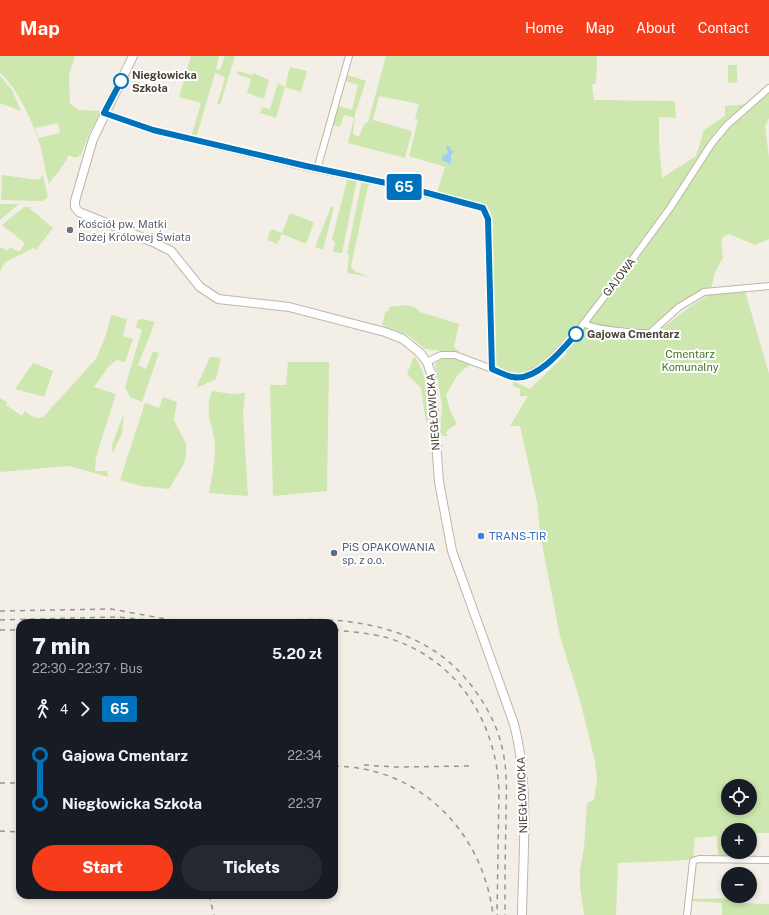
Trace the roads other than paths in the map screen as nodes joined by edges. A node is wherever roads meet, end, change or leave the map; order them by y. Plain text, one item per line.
1 (133, 56) edge
2 (349, 56) edge
3 (769, 88) edge
4 (104, 113) junction
5 (317, 169) junction
6 (769, 286) edge
7 (584, 323) junction
8 (427, 362) junction
9 (492, 369) junction
10 (768, 860) dead end
11 (522, 915) edge
12 (687, 915) edge

1 - 4 street, NIEGŁOWICKA
2 - 5 street
3 - 7 street, GAJOWA
4 - 5 street
4 - 8 street, NIEGŁOWICKA
5 - 9 street
6 - 7 street
7 - 9 street, GAJOWA
8 - 9 street, GAJOWA
8 - 11 street, NIEGŁOWICKA
10 - 12 street

